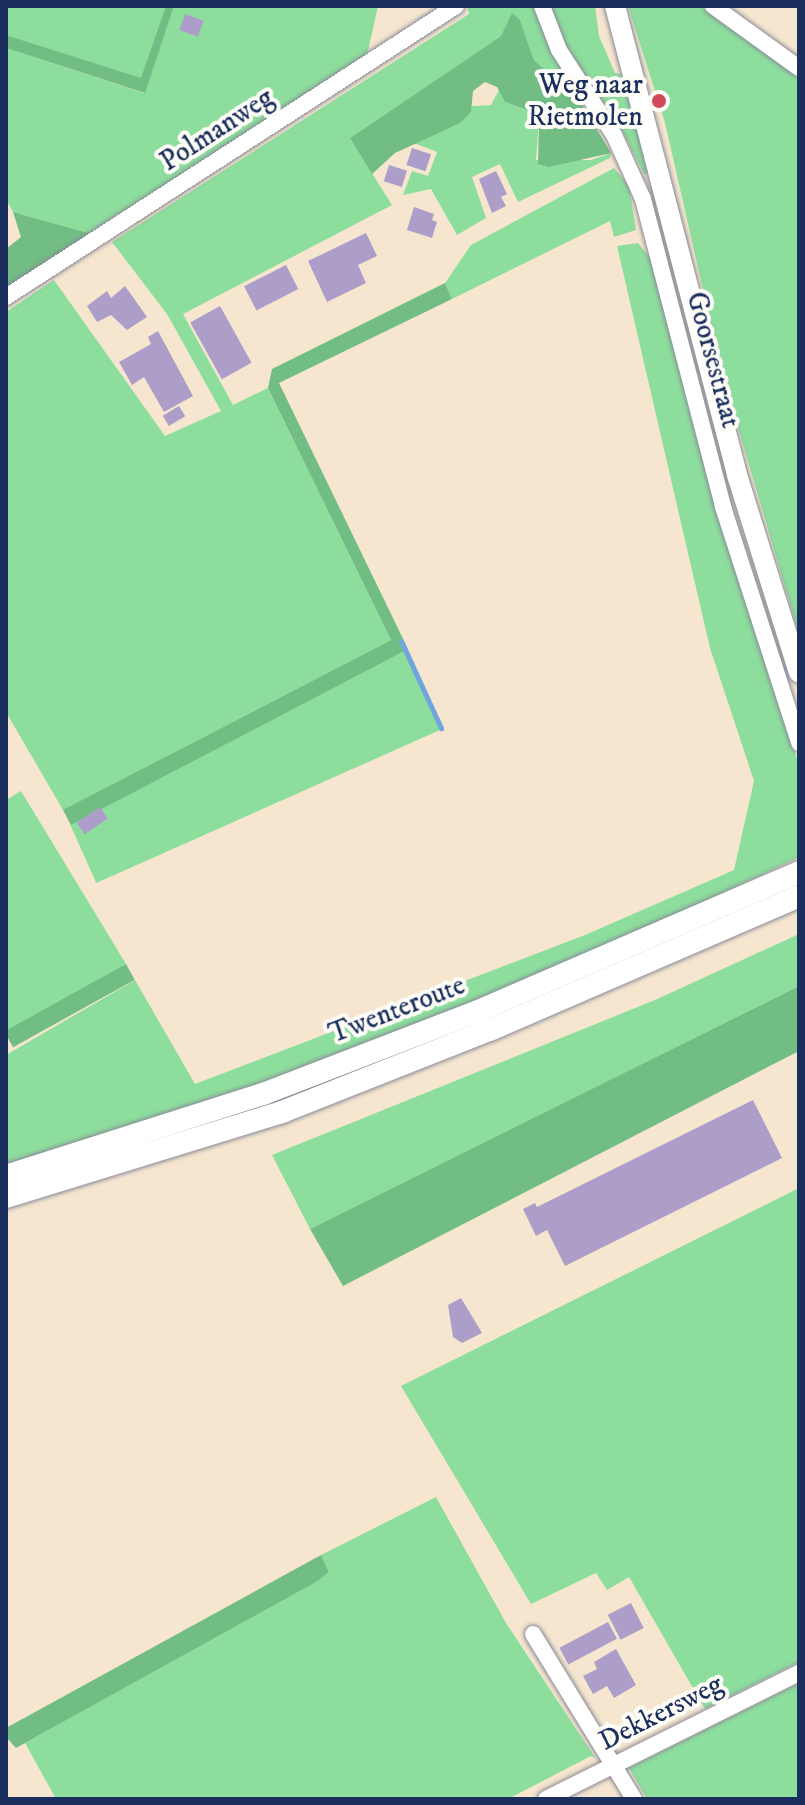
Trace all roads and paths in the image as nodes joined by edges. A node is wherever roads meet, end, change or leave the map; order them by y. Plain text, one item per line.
1 (456, 6) edge
2 (542, 6) edge
3 (615, 6) edge
4 (713, 6) edge
5 (799, 68) edge
6 (6, 297) edge
7 (799, 673) edge
8 (799, 743) edge
9 (799, 872) edge
10 (799, 896) edge
11 (6, 1176) edge
12 (6, 1197) edge
13 (533, 1634) dead end
14 (799, 1673) edge
15 (614, 1766) junction
16 (546, 1799) edge
17 (634, 1799) edge

1 - 6 street, Polmanweg
2 - 8 street, Goorsestraat
3 - 7 main road, Goorsestraat
4 - 5 street
9 - 11 highway, Twenteroute
10 - 12 highway, Twenteroute
13 - 15 street
14 - 15 street, Dekkersweg
15 - 16 street, Dekkersweg
15 - 17 street

